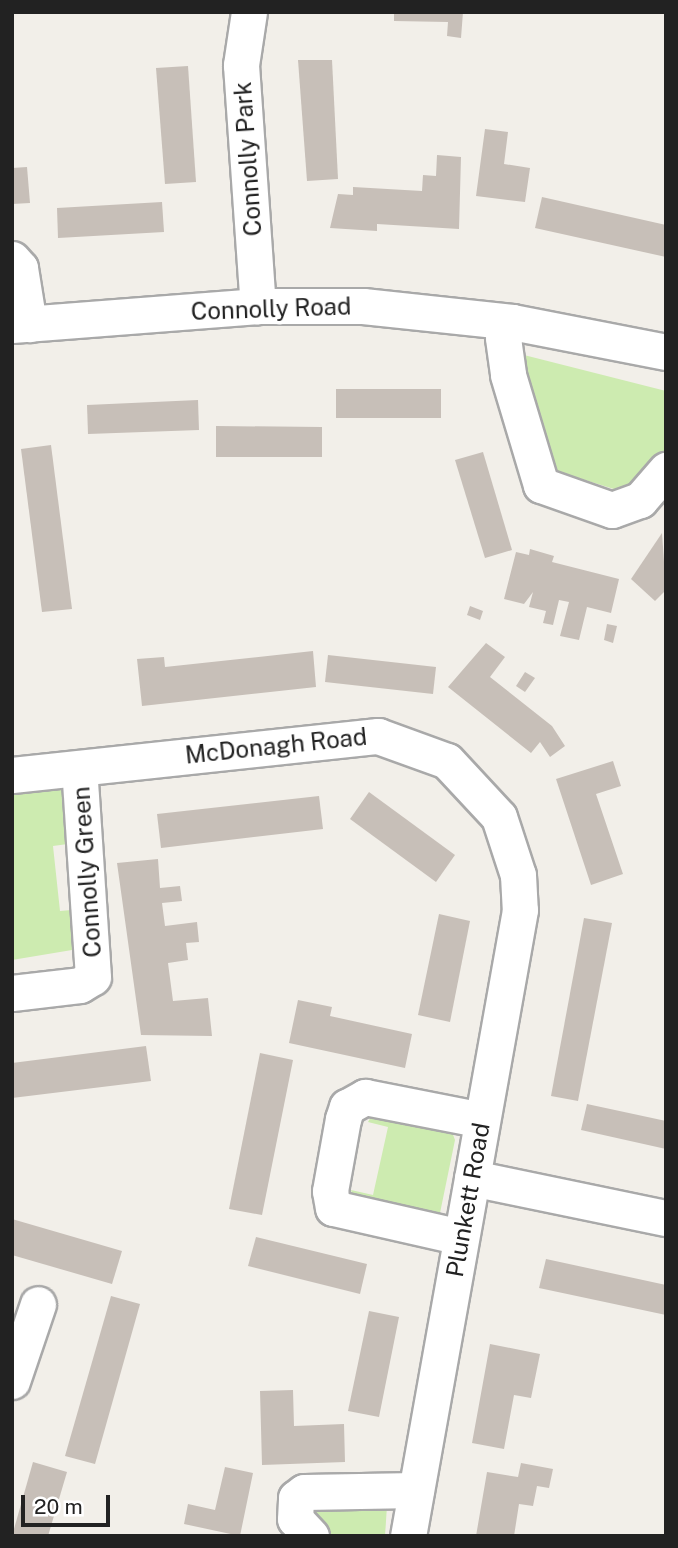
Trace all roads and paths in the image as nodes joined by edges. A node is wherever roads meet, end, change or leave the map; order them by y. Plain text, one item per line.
1 (249, 12) edge
2 (12, 259) edge
3 (258, 306) junction
4 (512, 322) junction
5 (21, 324) edge
6 (666, 352) edge
7 (666, 470) edge
8 (79, 768) junction
9 (12, 775) edge
10 (520, 910) joint
11 (12, 992) edge
12 (482, 1120) junction
13 (472, 1178) junction
14 (666, 1218) edge
15 (461, 1237) junction
16 (38, 1304) dead end
17 (12, 1381) edge
18 (416, 1490) junction
19 (311, 1536) edge
20 (408, 1536) edge

1 - 3 street, Connolly Park
2 - 5 street, Connolly Road
3 - 4 street, Connolly Road
3 - 5 street, Connolly Road
4 - 6 street, Connolly Road
4 - 7 street
8 - 9 street, McDonagh Road
8 - 10 street, McDonagh Road
8 - 11 street, Connolly Green
10 - 12 street, Plunkett Road
12 - 13 street, Plunkett Road
12 - 15 street
13 - 14 street
13 - 15 street, Plunkett Road
15 - 18 street, Plunkett Road
16 - 17 street
18 - 19 street
18 - 20 street, Plunkett Road

